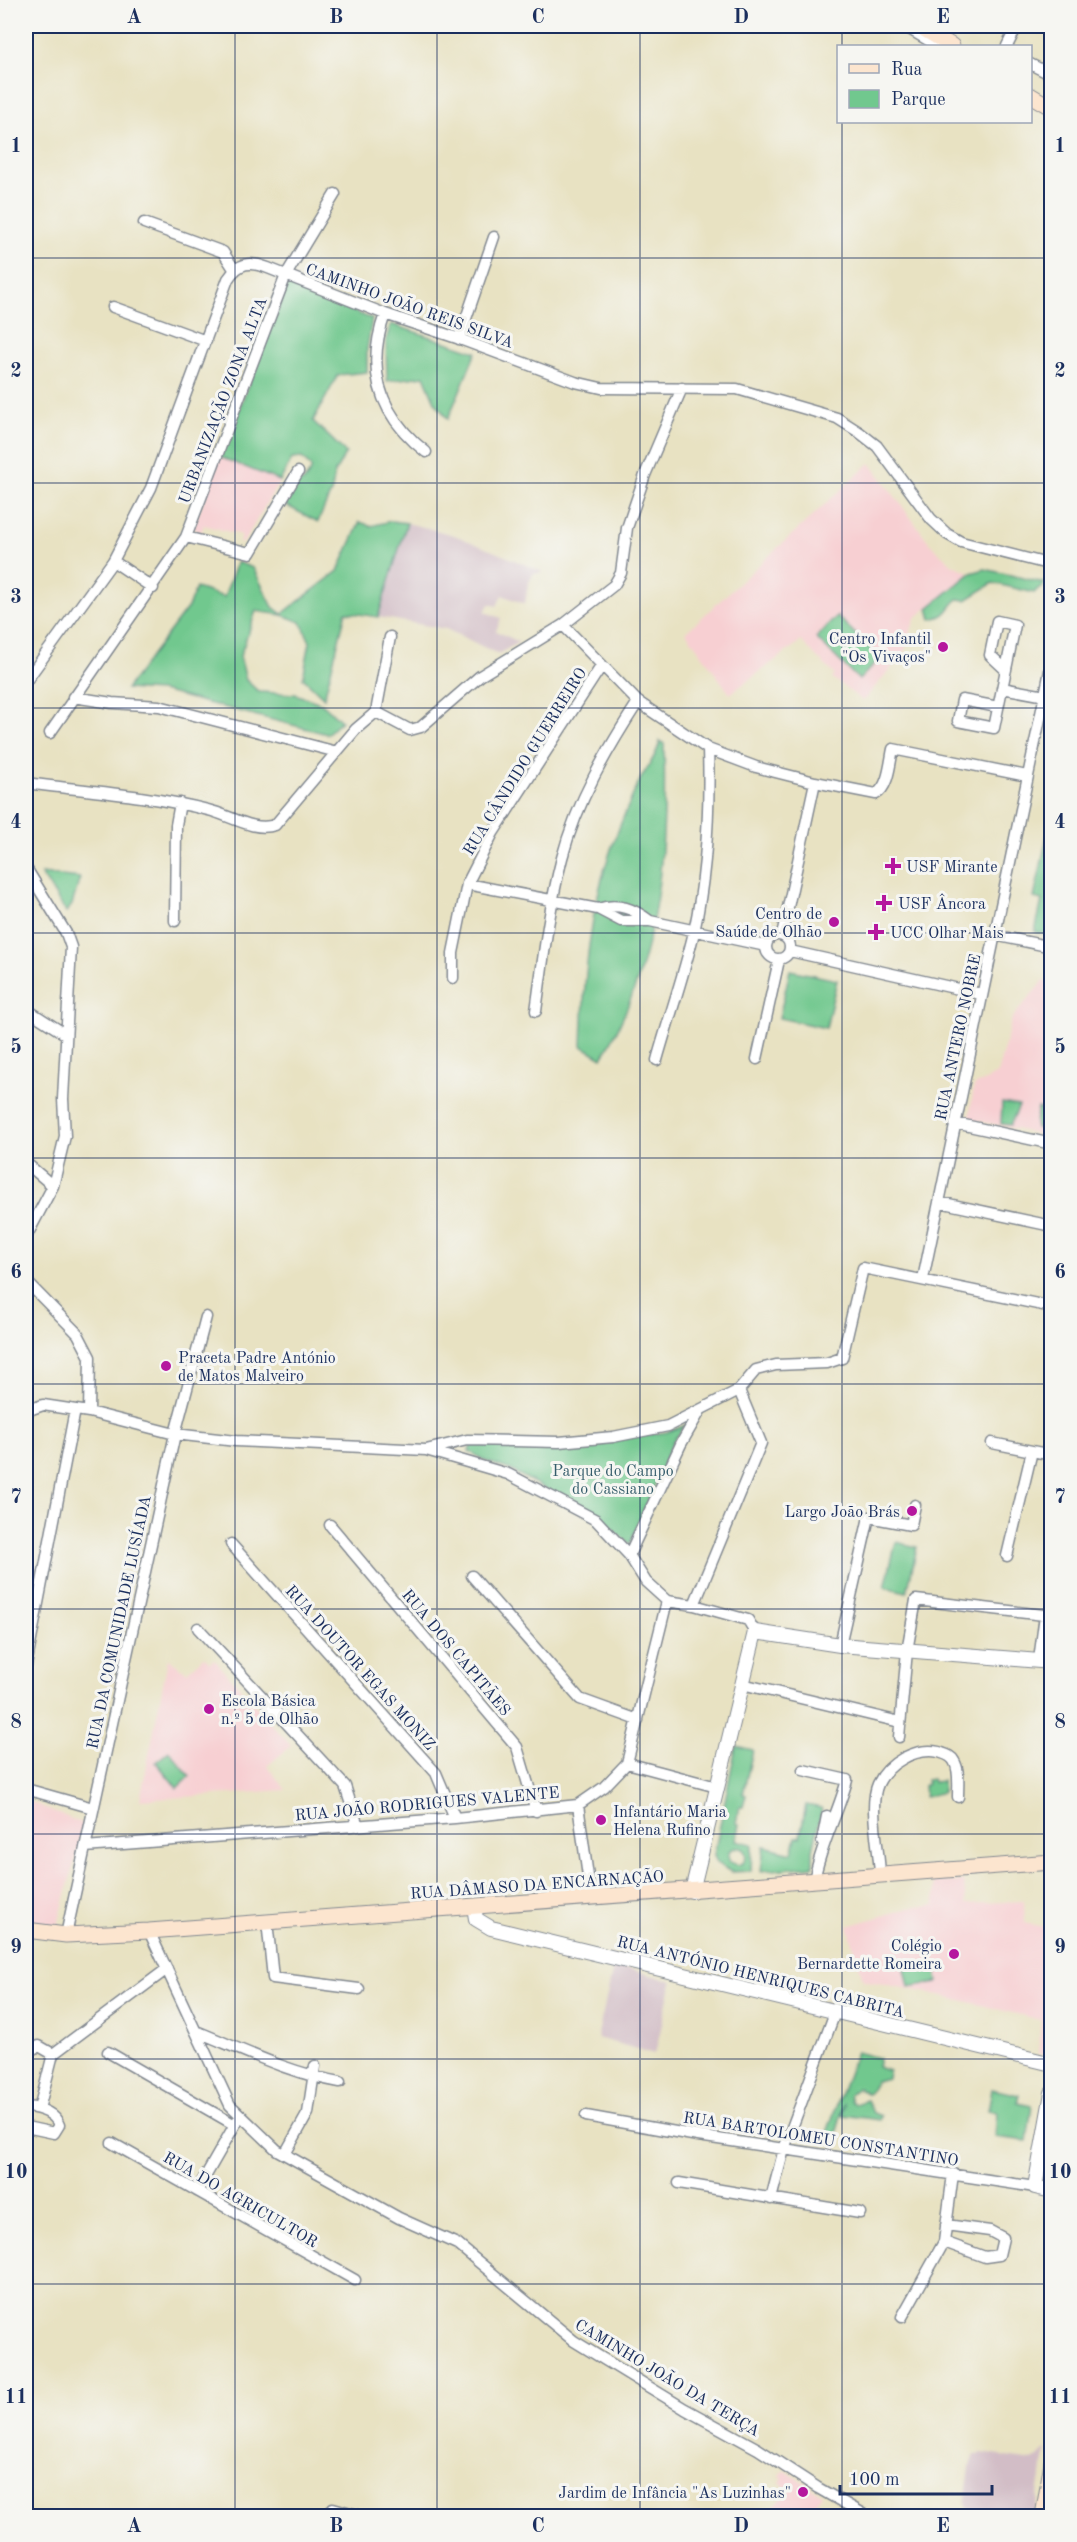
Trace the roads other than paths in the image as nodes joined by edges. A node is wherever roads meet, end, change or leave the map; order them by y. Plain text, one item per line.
1 (904, 26) edge
2 (919, 26) edge
3 (1017, 26) edge
4 (936, 45) edge
5 (950, 45) edge
6 (1008, 45) edge
7 (1032, 65) edge
8 (1052, 75) edge
9 (1032, 96) edge
10 (1052, 108) edge
11 (335, 194) dead end
12 (144, 223) dead end
13 (494, 237) dead end
14 (234, 269) junction
15 (286, 275) junction
16 (113, 307) dead end
17 (385, 314) junction
18 (459, 339) junction
19 (206, 341) junction
20 (682, 388) junction
21 (426, 452) dead end
22 (298, 472) dead end
23 (186, 537) junction
24 (113, 561) junction
25 (1052, 565) edge
26 (153, 588) junction
27 (563, 625) junction
28 (390, 637) dead end
29 (1052, 661) edge
30 (602, 665) junction
31 (1006, 670) dead end
32 (26, 681) edge
33 (1002, 688) junction
34 (1048, 696) edge
35 (73, 697) junction
36 (638, 702) junction
37 (998, 707) dead end
38 (376, 712) junction
39 (50, 733) dead end
40 (708, 749) junction
41 (337, 752) junction
42 (1027, 776) junction
43 (815, 782) junction
44 (26, 783) edge
45 (180, 803) junction
46 (26, 868) edge
47 (467, 884) junction
48 (552, 899) junction
49 (175, 921) dead end
50 (694, 931) junction
51 (782, 935) junction
52 (993, 935) junction
53 (766, 946) junction
54 (1052, 947) edge
55 (790, 951) junction
56 (779, 960) junction
57 (453, 978) dead end
58 (981, 994) junction
59 (26, 1009) edge
60 (536, 1011) dead end
61 (65, 1034) junction
62 (757, 1059) dead end
63 (657, 1060) dead end
64 (955, 1123) junction
65 (1052, 1144) edge
66 (26, 1163) edge
67 (53, 1186) junction
68 (939, 1202) junction
69 (1052, 1226) edge
70 (26, 1237) edge
71 (923, 1279) junction
72 (26, 1281) edge
73 (1052, 1307) edge
74 (206, 1317) dead end
75 (739, 1390) junction
76 (75, 1410) junction
77 (26, 1411) edge
78 (700, 1411) junction
79 (89, 1412) junction
80 (175, 1434) junction
81 (992, 1443) dead end
82 (426, 1450) junction
83 (1032, 1452) junction
84 (1052, 1455) edge
85 (915, 1504) dead end
86 (330, 1525) dead end
87 (231, 1544) dead end
88 (629, 1556) junction
89 (1007, 1556) dead end
90 (472, 1576) dead end
91 (667, 1601) junction
92 (694, 1605) junction
93 (1048, 1616) edge
94 (198, 1628) dead end
95 (755, 1632) junction
96 (28, 1644) edge
97 (840, 1645) junction
98 (908, 1651) junction
99 (1045, 1661) edge
100 (26, 1666) edge
101 (742, 1684) junction
102 (639, 1720) junction
103 (900, 1722) junction
104 (899, 1737) dead end
105 (627, 1763) junction
106 (803, 1770) dead end
107 (717, 1787) junction
108 (26, 1789) edge
109 (958, 1797) dead end
110 (578, 1804) junction
111 (93, 1808) junction
112 (536, 1811) junction
113 (827, 1816) dead end
114 (455, 1818) junction
115 (358, 1826) junction
116 (85, 1847) junction
117 (822, 1853) junction
118 (1052, 1862) edge
119 (880, 1876) junction
120 (814, 1881) junction
121 (692, 1891) junction
122 (591, 1898) junction
123 (474, 1906) junction
124 (267, 1921) junction
125 (26, 1930) edge
126 (149, 1932) junction
127 (66, 1935) junction
128 (166, 1969) junction
129 (359, 1989) dead end
130 (836, 2010) junction
131 (196, 2031) junction
132 (26, 2052) edge
133 (108, 2052) dead end
134 (53, 2054) junction
135 (1052, 2064) edge
136 (315, 2066) dead end
137 (314, 2078) junction
138 (340, 2082) dead end
139 (1052, 2093) edge
140 (26, 2107) edge
141 (39, 2109) junction
142 (586, 2116) dead end
143 (238, 2120) junction
144 (26, 2127) edge
145 (112, 2143) dead end
146 (784, 2149) junction
147 (285, 2154) junction
148 (953, 2174) junction
149 (678, 2183) dead end
150 (1035, 2187) junction
151 (198, 2191) junction
152 (1052, 2191) edge
153 (771, 2199) junction
154 (860, 2213) dead end
155 (946, 2225) junction
156 (944, 2242) junction
157 (355, 2280) dead end
158 (902, 2317) dead end
159 (1052, 2462) edge
160 (329, 2517) edge
161 (361, 2517) edge
162 (867, 2517) edge
163 (1043, 2517) edge

1 - 4 street
2 - 5 main road
3 - 6 street
7 - 8 street
9 - 10 main road
11 - 15 street, URBANIZAÇÃO ZONA ALTA
12 - 14 street
13 - 18 street
14 - 15 street, CAMINHO JOÃO REIS SILVA
14 - 19 street
15 - 17 street, CAMINHO JOÃO REIS SILVA
15 - 23 street, URBANIZAÇÃO ZONA ALTA
16 - 19 street
17 - 18 street, CAMINHO JOÃO REIS SILVA
17 - 21 street
18 - 20 street, CAMINHO JOÃO REIS SILVA
19 - 24 street
20 - 25 street, CAMINHO JOÃO REIS SILVA
20 - 27 street
22 - 23 street
23 - 26 street, URBANIZAÇÃO ZONA ALTA
24 - 26 street
24 - 32 street
26 - 35 street, URBANIZAÇÃO ZONA ALTA
27 - 30 street
27 - 38 street
28 - 38 street
29 - 34 street, RUA ANTERO NOBRE
30 - 36 street
30 - 47 street, RUA CÂNDIDO GUERREIRO
31 - 33 street
33 - 34 street
33 - 37 street
34 - 42 street, RUA ANTERO NOBRE
35 - 39 street, URBANIZAÇÃO ZONA ALTA
35 - 41 street
36 - 40 street
36 - 48 street
38 - 41 street
40 - 43 street
40 - 50 street
41 - 45 street
42 - 43 street
42 - 52 street, RUA ANTERO NOBRE
43 - 51 street
44 - 45 street
45 - 49 street
46 - 61 street
47 - 48 street
47 - 57 street, RUA CÂNDIDO GUERREIRO
48 - 50 street
48 - 60 street
50 - 53 street
50 - 63 street
51 - 53 street
51 - 55 street
52 - 54 street
52 - 58 street, RUA ANTERO NOBRE
53 - 56 street
55 - 56 street
55 - 58 street
56 - 62 street
58 - 64 street, RUA ANTERO NOBRE
59 - 61 street
61 - 67 street
64 - 65 street
64 - 68 street, RUA ANTERO NOBRE
66 - 67 street
67 - 70 street
68 - 69 street
68 - 71 street, RUA ANTERO NOBRE
71 - 73 street
71 - 75 street
72 - 79 street
74 - 80 street, RUA DA COMUNIDADE LUSÍADA
75 - 78 street
75 - 92 street
76 - 77 street
76 - 79 street
76 - 96 street
78 - 82 street
78 - 88 street
79 - 80 street
80 - 82 street
80 - 111 street, RUA DA COMUNIDADE LUSÍADA
81 - 83 street
82 - 88 street
83 - 84 street
83 - 89 street
85 - 97 street
86 - 112 street, RUA DOS CAPITÃES
87 - 114 street, RUA DOUTOR EGAS MONIZ
88 - 91 street
90 - 102 street
91 - 92 street
91 - 102 street, RUA JOÃO RODRIGUES VALENTE
92 - 95 street
93 - 98 street
93 - 99 street
94 - 115 street
95 - 97 street
95 - 101 street
96 - 100 street
97 - 98 street
98 - 99 street
98 - 103 street
101 - 103 street
101 - 107 street
102 - 105 street, RUA JOÃO RODRIGUES VALENTE
103 - 104 street
105 - 107 street
105 - 110 street, RUA JOÃO RODRIGUES VALENTE
106 - 117 street
107 - 121 street
108 - 111 street
109 - 119 street
110 - 112 street, RUA JOÃO RODRIGUES VALENTE
110 - 122 street
111 - 116 street, RUA DA COMUNIDADE LUSÍADA
112 - 114 street, RUA JOÃO RODRIGUES VALENTE
113 - 117 street
114 - 115 street, RUA JOÃO RODRIGUES VALENTE
115 - 116 street, RUA JOÃO RODRIGUES VALENTE
116 - 127 street, RUA DA COMUNIDADE LUSÍADA
117 - 120 street
118 - 119 main road, RUA DÂMASO DA ENCARNAÇÃO
119 - 120 main road, RUA DÂMASO DA ENCARNAÇÃO
120 - 121 main road, RUA DÂMASO DA ENCARNAÇÃO
121 - 122 main road, RUA DÂMASO DA ENCARNAÇÃO
122 - 123 main road, RUA DÂMASO DA ENCARNAÇÃO
123 - 124 main road, RUA DÂMASO DA ENCARNAÇÃO
123 - 130 street, RUA ANTÓNIO HENRIQUES CABRITA
124 - 126 main road, RUA DÂMASO DA ENCARNAÇÃO
124 - 129 street
125 - 127 main road, RUA DÂMASO DA ENCARNAÇÃO
126 - 127 main road, RUA DÂMASO DA ENCARNAÇÃO
126 - 128 street, CAMINHO JOÃO DA TERÇA
128 - 131 street, CAMINHO JOÃO DA TERÇA
128 - 134 street
130 - 135 street, RUA ANTÓNIO HENRIQUES CABRITA
130 - 146 street
131 - 137 street
131 - 143 street, CAMINHO JOÃO DA TERÇA
132 - 134 street
133 - 143 street
134 - 141 street
136 - 137 street
137 - 138 street
137 - 147 street
139 - 150 street
140 - 141 street
141 - 144 street
142 - 146 street, RUA BARTOLOMEU CONSTANTINO
143 - 147 street, CAMINHO JOÃO DA TERÇA
143 - 151 street
145 - 151 street, RUA DO AGRICULTOR
146 - 148 street, RUA BARTOLOMEU CONSTANTINO
146 - 153 street
147 - 162 street, CAMINHO JOÃO DA TERÇA
148 - 150 street, RUA BARTOLOMEU CONSTANTINO
148 - 155 street
149 - 153 street
150 - 152 street, RUA BARTOLOMEU CONSTANTINO
151 - 157 street, RUA DO AGRICULTOR
153 - 154 street
155 - 156 street
155 - 156 street
156 - 158 street
159 - 163 main road
160 - 161 street

